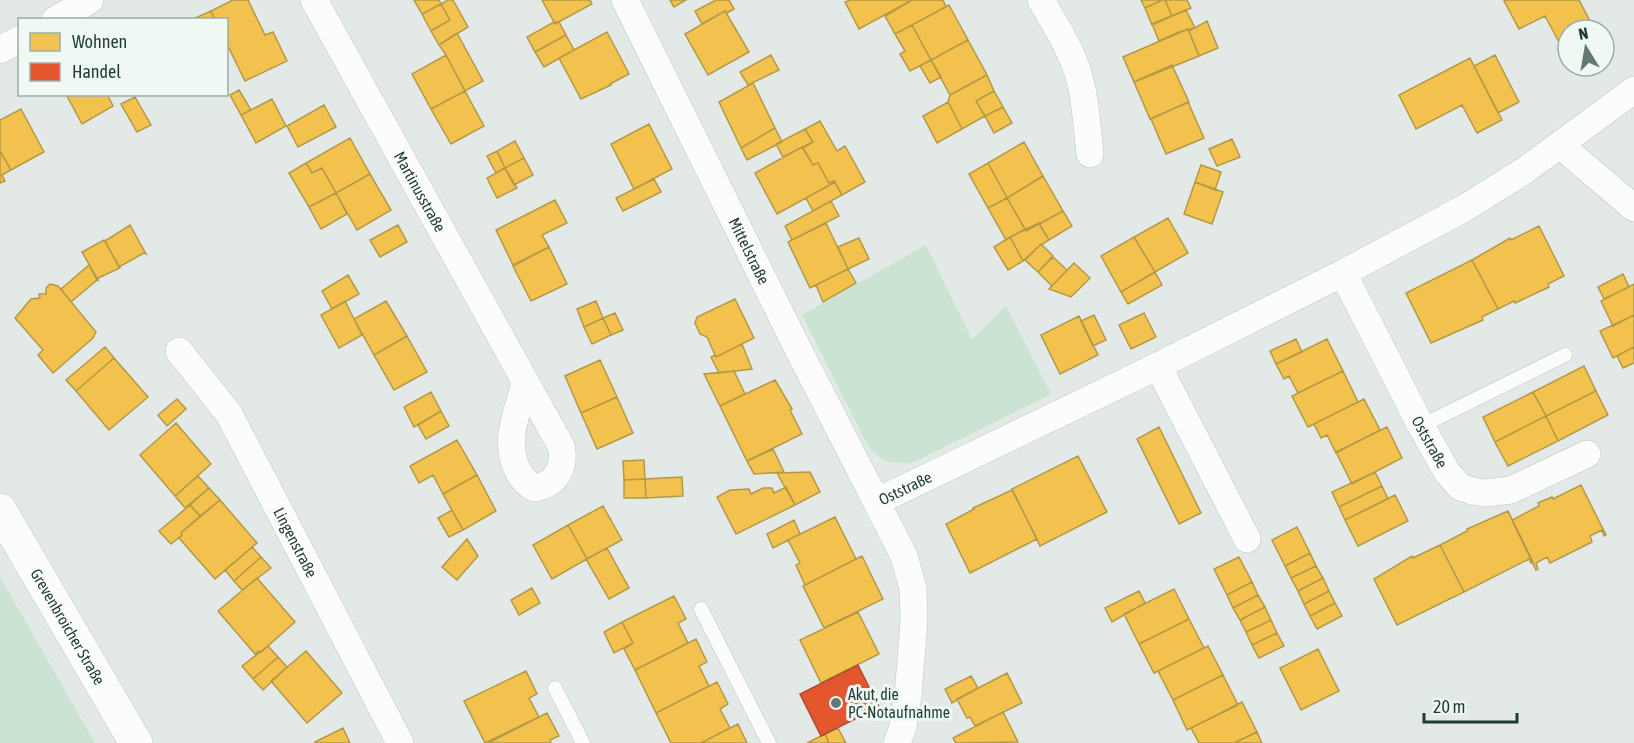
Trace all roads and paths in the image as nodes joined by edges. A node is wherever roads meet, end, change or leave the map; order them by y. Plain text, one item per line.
1 (90, 0) edge
2 (315, 0) edge
3 (625, 0) edge
4 (1041, 0) edge
5 (58, 18) edge
6 (18, 40) edge
7 (0, 50) edge
8 (1634, 90) edge
9 (1560, 145) junction
10 (1090, 154) dead end
11 (1634, 208) edge
12 (1343, 273) junction
13 (179, 351) dead end
14 (1565, 355) dead end
15 (1158, 366) junction
16 (525, 384) dead end
17 (1422, 426) junction
18 (1587, 454) dead end
19 (878, 501) junction
20 (0, 510) edge
21 (1247, 539) dead end
22 (701, 609) dead end
23 (555, 688) dead end
24 (136, 743) edge
25 (400, 743) edge
26 (583, 743) edge
27 (769, 743) edge
28 (897, 743) edge

1 - 5 street
2 - 16 street, Martinusstraße
3 - 19 street, Mittelstraße
4 - 10 street
6 - 7 street
8 - 9 street, Oststraße
9 - 11 street
9 - 12 street, Oststraße
12 - 15 street, Oststraße
12 - 17 street, Oststraße
13 - 25 street, Lingenstraße
14 - 17 lane
15 - 19 street, Oststraße
15 - 21 street
17 - 18 street, Oststraße
19 - 28 street, Oststraße
20 - 24 street, Grevenbroicher Straße
22 - 27 lane
23 - 26 lane

